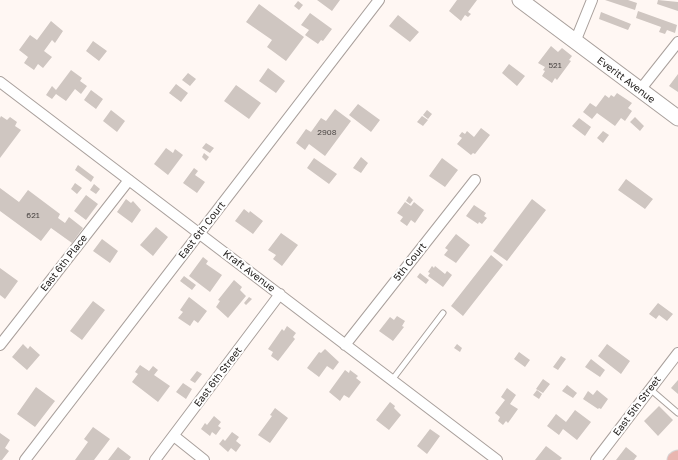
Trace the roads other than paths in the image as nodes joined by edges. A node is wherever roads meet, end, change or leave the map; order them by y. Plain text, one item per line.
1 (379, 0) edge
2 (520, 0) edge
3 (592, 0) edge
4 (575, 42) junction
5 (678, 42) edge
6 (0, 82) edge
7 (640, 90) junction
8 (678, 118) edge
9 (129, 180) junction
10 (475, 180) dead end
11 (200, 234) junction
12 (280, 294) junction
13 (443, 313) dead end
14 (0, 345) edge
15 (345, 345) junction
16 (678, 353) edge
17 (392, 380) junction
18 (650, 389) junction
19 (678, 413) edge
20 (174, 436) junction
21 (25, 460) edge
22 (155, 460) edge
23 (204, 460) edge
24 (497, 460) edge
25 (596, 460) edge

1 - 11 street, East 6th Court
2 - 4 street, Everitt Avenue
3 - 4 street
4 - 7 street, Everitt Avenue
5 - 7 street
6 - 9 street, Kraft Avenue
7 - 8 street, Everitt Avenue
9 - 11 street, Kraft Avenue
9 - 14 street, East 6th Place
10 - 15 street, 5th Court
11 - 12 street, Kraft Avenue
11 - 21 street, East 6th Court
12 - 15 street, Kraft Avenue
12 - 20 street, East 6th Street
13 - 17 lane
15 - 17 street, Kraft Avenue
16 - 18 street, East 5th Street
17 - 24 street, Kraft Avenue
18 - 19 lane
18 - 25 street, East 5th Street
20 - 22 street, East 6th Street
20 - 23 street

